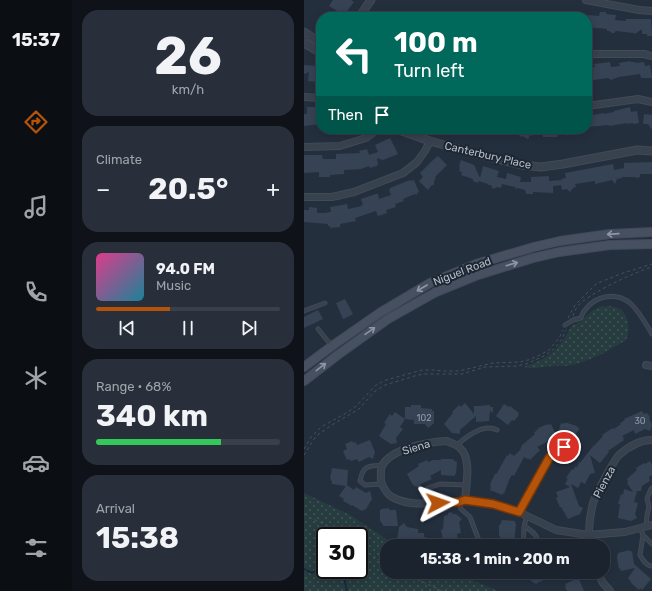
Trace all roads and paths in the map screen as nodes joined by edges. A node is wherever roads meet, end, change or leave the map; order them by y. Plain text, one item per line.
1 (371, 0) edge
2 (586, 0) edge
3 (652, 11) edge
4 (363, 12) edge
5 (304, 32) edge
6 (316, 40) edge
7 (304, 43) edge
8 (316, 50) edge
9 (592, 54) edge
10 (652, 56) edge
11 (304, 97) edge
12 (316, 98) edge
13 (652, 102) edge
14 (592, 105) edge
15 (371, 134) edge
16 (410, 134) edge
17 (430, 141) junction
18 (304, 147) edge
19 (652, 151) edge
20 (304, 197) edge
21 (652, 232) edge
22 (652, 244) edge
23 (652, 264) edge
24 (652, 267) edge
25 (325, 303) dead end
26 (304, 311) edge
27 (570, 322) junction
28 (565, 326) junction
29 (318, 329) dead end
30 (652, 334) edge
31 (332, 346) junction
32 (338, 354) junction
33 (304, 367) edge
34 (304, 380) edge
35 (497, 430) dead end
36 (652, 440) edge
37 (457, 445) junction
38 (564, 447) dead end
39 (304, 449) edge
40 (304, 455) edge
41 (383, 465) junction
42 (382, 484) junction
43 (466, 485) junction
44 (428, 488) dead end
45 (652, 488) edge
46 (462, 501) junction
47 (650, 506) edge
48 (519, 512) junction
49 (304, 514) edge
50 (527, 516) junction
51 (646, 526) edge
52 (330, 527) edge
53 (524, 527) junction
54 (588, 535) junction
55 (643, 535) junction
56 (478, 538) dead end
57 (523, 539) edge
58 (537, 539) edge
59 (589, 539) edge
60 (652, 544) edge
61 (368, 552) edge
62 (380, 560) edge
63 (652, 566) edge
64 (416, 579) edge
65 (601, 579) edge
66 (442, 591) edge
67 (610, 591) edge

1 - 4 street
2 - 3 street
5 - 6 street
7 - 8 street
9 - 10 street
11 - 12 street
13 - 14 street
15 - 18 street
16 - 17 street, Canterbury Place
17 - 19 street, Canterbury Place
17 - 20 street
21 -> 31 main road, Niguel Road
32 -> 22 main road, Niguel Road
23 - 28 path
24 - 27 path
25 - 26 lane
27 - 28 lane
27 - 30 lane
27 - 40 path
28 - 39 path
29 - 31 lane
31 - 32 main road
31 - 33 main road, Niguel Road
34 -> 32 main road, Niguel Road
35 - 37 lane
36 - 54 street, Pienza
37 - 41 street, Siena
37 - 43 street
38 - 48 lane
41 - 42 street
41 - 42 lane
42 - 46 street
43 - 44 lane
43 - 46 street
45 - 47 lane
46 - 48 street
46 - 56 lane
47 - 51 lane
48 - 50 street
49 - 52 path
50 - 53 lane
50 - 54 street
51 - 54 street
51 - 55 lane
53 - 57 lane
53 - 58 lane
54 - 59 street, Pienza
55 - 60 lane
55 - 63 lane
61 - 62 path
64 - 66 path
65 - 67 street

